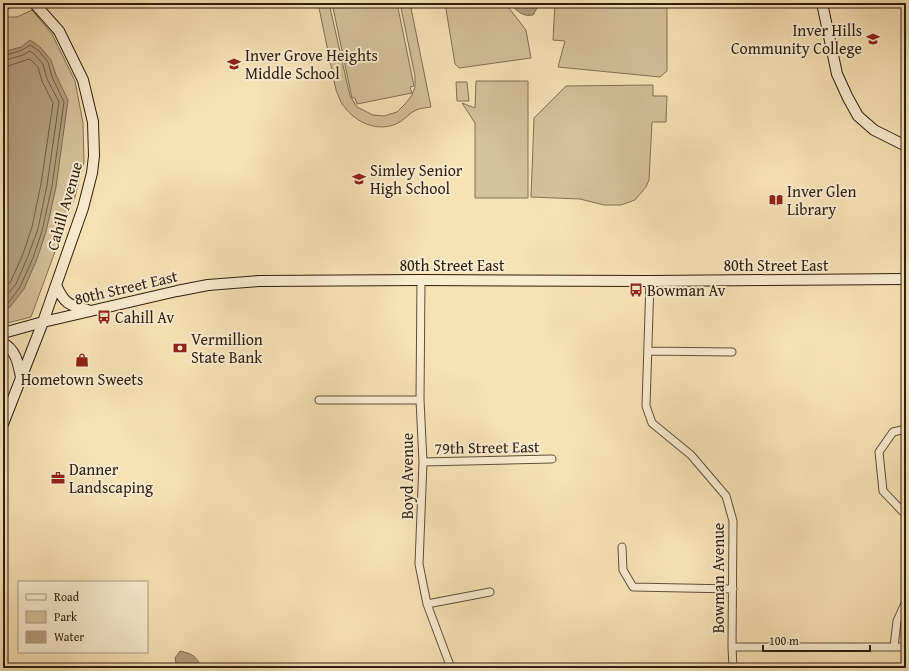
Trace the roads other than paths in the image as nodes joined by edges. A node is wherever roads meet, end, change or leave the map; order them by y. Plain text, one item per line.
1 (11, 3) edge
2 (34, 3) edge
3 (822, 3) edge
4 (3, 7) edge
5 (906, 146) edge
6 (906, 279) edge
7 (421, 280) junction
8 (650, 280) junction
9 (56, 285) junction
10 (90, 311) junction
11 (42, 322) junction
12 (3, 333) edge
13 (3, 343) edge
14 (648, 351) junction
15 (732, 352) dead end
16 (21, 377) junction
17 (319, 400) dead end
18 (420, 400) junction
19 (3, 424) edge
20 (906, 429) edge
21 (552, 459) dead end
22 (423, 462) junction
23 (906, 515) edge
24 (622, 546) dead end
25 (733, 589) junction
26 (490, 592) dead end
27 (906, 601) edge
28 (427, 604) junction
29 (732, 646) junction
30 (894, 646) junction
31 (906, 647) edge
32 (451, 668) edge
33 (733, 668) edge

1 - 4 street
2 - 9 street, Cahill Avenue
3 - 5 street
6 - 8 street, 80th Street East
7 - 8 street, 80th Street East
7 - 10 street, 80th Street East
7 - 18 street, Boyd Avenue
8 - 14 street, Bowman Avenue
9 - 10 street
9 - 11 street, Cahill Avenue
10 - 11 street, 80th Street East
11 - 12 street, 80th Street East
11 - 16 street, Cahill Avenue
13 - 16 street
14 - 15 street
14 - 25 street, Bowman Avenue
16 - 19 street, Cahill Avenue
17 - 18 street
18 - 22 street, Boyd Avenue
20 - 23 street
21 - 22 street, 79th Street East
22 - 28 street, Boyd Avenue
24 - 25 street
25 - 29 street, Bowman Avenue
26 - 28 street
27 - 30 street
28 - 32 street, Boyd Avenue
29 - 30 street
29 - 33 street, Bowman Avenue
30 - 31 street

